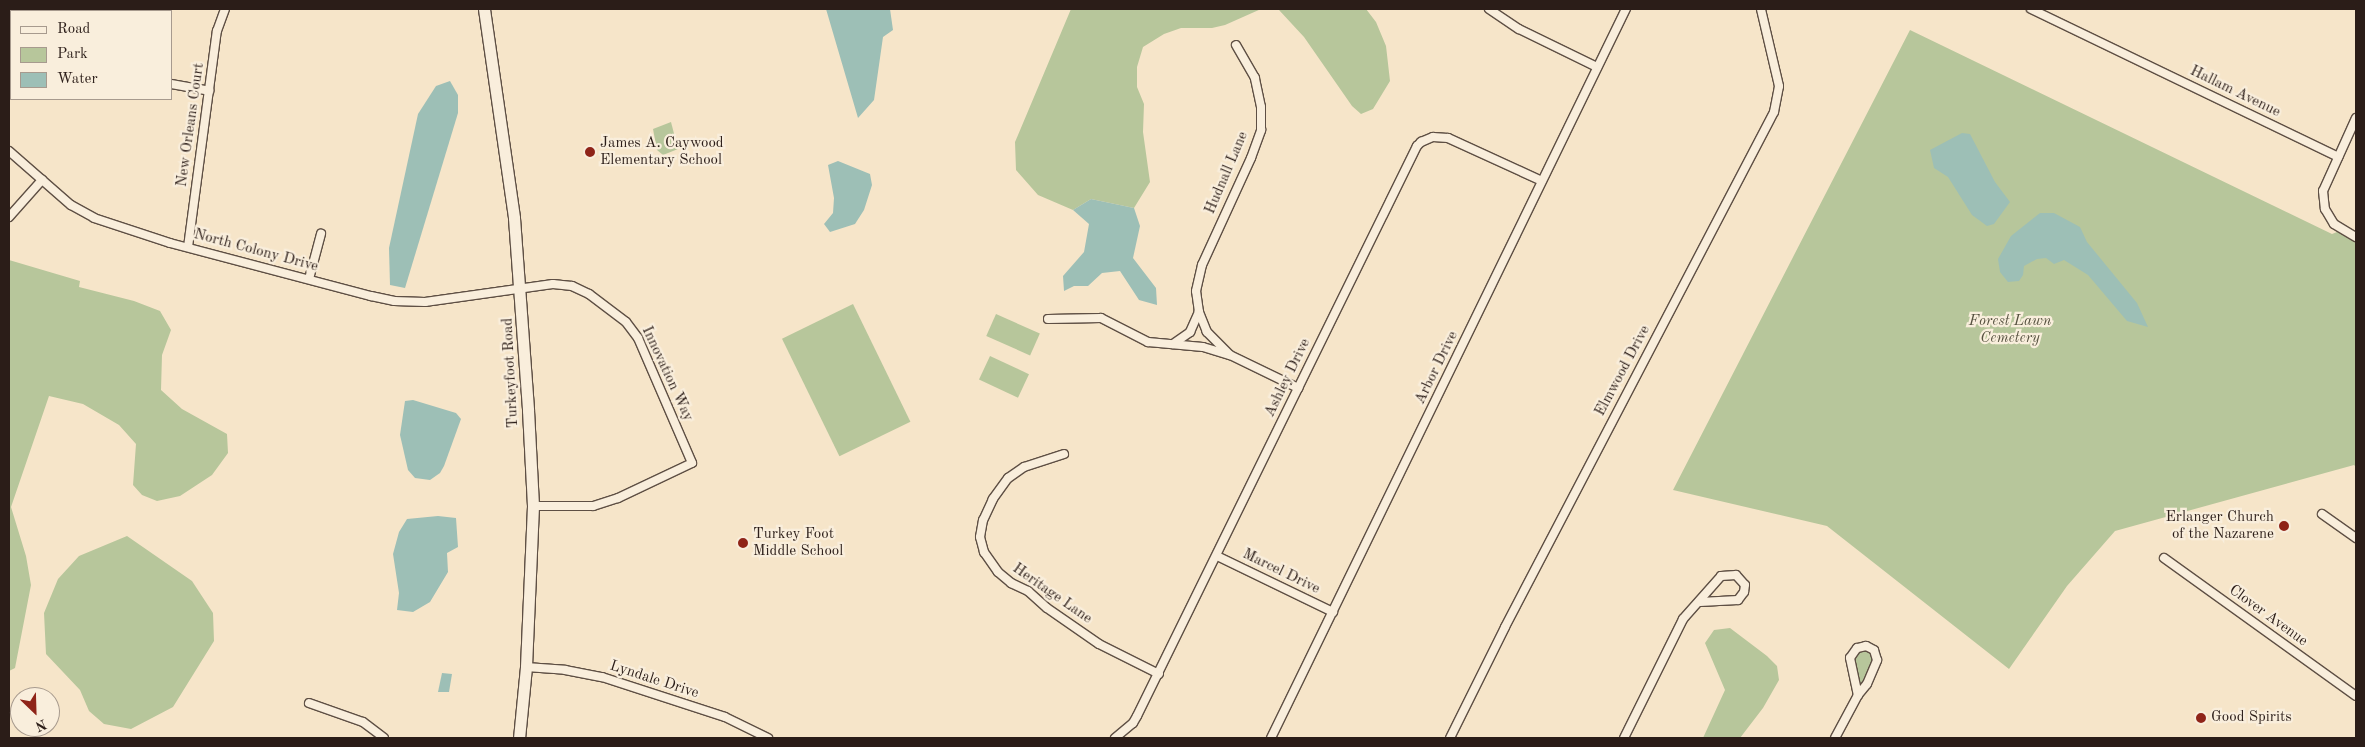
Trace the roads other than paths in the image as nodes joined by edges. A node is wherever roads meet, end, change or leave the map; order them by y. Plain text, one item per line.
1 (226, 9) edge
2 (484, 9) edge
3 (1489, 9) edge
4 (1626, 9) edge
5 (1761, 9) edge
6 (2031, 9) edge
7 (1236, 45) dead end
8 (1598, 68) junction
9 (172, 84) edge
10 (209, 91) junction
11 (2356, 118) edge
12 (9, 151) edge
13 (2338, 157) junction
14 (42, 180) junction
15 (1542, 181) junction
16 (9, 217) edge
17 (321, 234) dead end
18 (2356, 237) edge
19 (188, 247) junction
20 (309, 279) junction
21 (521, 290) junction
22 (1199, 312) junction
23 (1048, 320) dead end
24 (1174, 344) junction
25 (1230, 355) junction
26 (1298, 388) junction
27 (1064, 454) dead end
28 (533, 506) junction
29 (2322, 514) dead end
30 (2356, 538) edge
31 (1217, 556) junction
32 (2164, 558) dead end
33 (1700, 602) junction
34 (1333, 612) junction
35 (526, 668) junction
36 (1159, 674) junction
37 (1858, 695) junction
38 (2356, 696) edge
39 (308, 704) dead end
40 (384, 738) edge
41 (519, 738) edge
42 (768, 738) edge
43 (1115, 738) edge
44 (1271, 738) edge
45 (1450, 738) edge
46 (1624, 738) edge
47 (1836, 738) edge

1 - 10 street, New Orleans Court
2 - 21 main road, Turkeyfoot Road
3 - 8 street
4 - 8 street, Arbor Drive
5 - 45 street, Elmwood Drive
6 - 13 street, Hallam Avenue
7 - 22 street, Hudnall Lane
8 - 15 street, Arbor Drive
9 - 10 street
10 - 19 street, New Orleans Court
11 - 13 street
12 - 14 street, North Colony Drive
13 - 18 street
14 - 16 street
14 - 19 street, North Colony Drive
15 - 26 street, Ashley Drive
15 - 34 street, Arbor Drive
17 - 20 street
19 - 20 street, North Colony Drive
20 - 21 street, North Colony Drive
21 - 28 main road, Turkeyfoot Road
21 - 28 street, Innovation Way
22 - 24 street
22 - 25 street, Hudnall Lane
23 - 24 street, Hudnall Lane
24 - 25 street, Hudnall Lane
25 - 26 street, Hudnall Lane
26 - 31 street, Ashley Drive
27 - 36 street, Heritage Lane
28 - 35 main road, Turkeyfoot Road
29 - 30 street
31 - 34 street, Marcel Drive
31 - 36 street, Ashley Drive
32 - 38 street, Clover Avenue
33 - 33 street
33 - 46 street
34 - 44 street, Arbor Drive
35 - 41 main road, Turkeyfoot Road
35 - 42 street, Lyndale Drive
36 - 43 street, Ashley Drive
37 - 37 street
37 - 47 street
39 - 40 street

